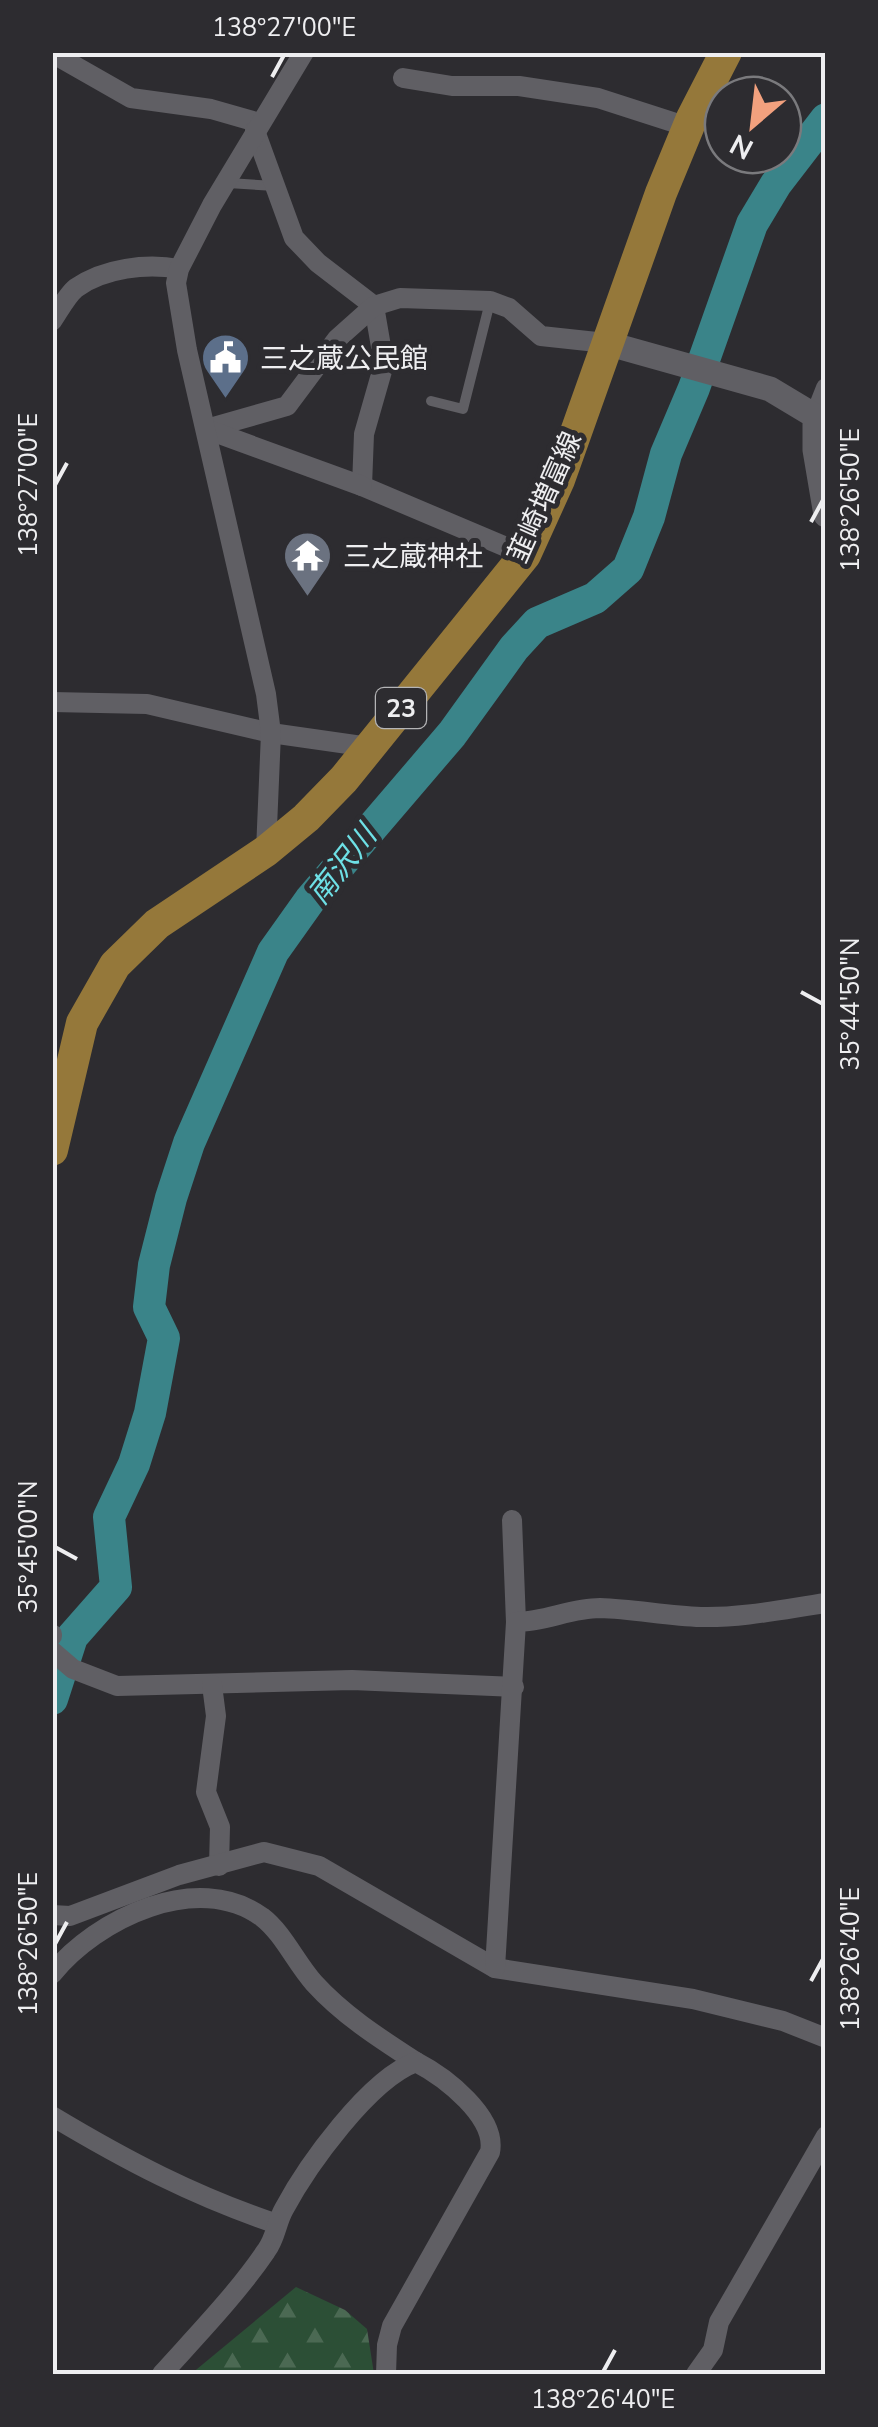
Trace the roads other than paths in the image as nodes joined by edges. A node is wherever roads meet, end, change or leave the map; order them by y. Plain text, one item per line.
1 (304, 52) edge
2 (726, 52) edge
3 (52, 53) edge
4 (403, 78) dead end
5 (257, 127) junction
6 (688, 127) junction
7 (225, 183) junction
8 (276, 186) junction
9 (179, 270) junction
10 (490, 301) junction
11 (374, 306) junction
12 (52, 322) edge
13 (606, 343) junction
14 (826, 388) edge
15 (430, 401) dead end
16 (820, 420) edge
17 (206, 428) junction
18 (362, 486) junction
19 (826, 515) edge
20 (524, 556) junction
21 (52, 702) edge
22 (271, 733) junction
23 (369, 746) junction
24 (266, 850) junction
25 (52, 1150) edge
26 (512, 1520) dead end
27 (826, 1603) edge
28 (516, 1622) junction
29 (52, 1651) edge
30 (212, 1684) junction
31 (514, 1687) junction
32 (219, 1866) junction
33 (52, 1915) edge
34 (107, 1918) junction
35 (495, 1968) junction
36 (52, 1974) edge
37 (826, 2038) edge
38 (416, 2062) junction
39 (52, 2116) edge
40 (826, 2136) edge
41 (277, 2224) junction
42 (162, 2374) edge
43 (386, 2374) edge
44 (696, 2374) edge

1 - 5 street
2 - 6 main road, 韮崎増富線 / 23
3 - 5 street
4 - 6 street
5 - 7 street
5 - 8 street
6 - 13 main road, 韮崎増富線 / 23
7 - 8 lane
7 - 9 street
8 - 11 street
9 - 12 street
9 - 17 street
10 - 11 street
10 - 13 street
10 - 15 lane
11 - 17 street
11 - 18 street
13 - 16 street
13 - 20 main road, 韮崎増富線 / 23
14 - 16 street
16 - 19 street
17 - 18 street
17 - 22 street
18 - 20 street
20 - 23 main road, 韮崎増富線 / 23
21 - 22 street
22 - 23 street
22 - 24 street
23 - 24 main road, 韮崎増富線 / 23
24 - 25 main road, 韮崎増富線 / 23
26 - 28 street
27 - 28 street
28 - 31 street
29 - 30 street
30 - 31 street
30 - 32 street
31 - 35 street
32 - 34 street
32 - 35 street
33 - 34 street
34 - 36 street
34 - 38 street
35 - 37 street
38 - 41 street
38 - 43 street
39 - 41 street
40 - 44 street
41 - 42 street

